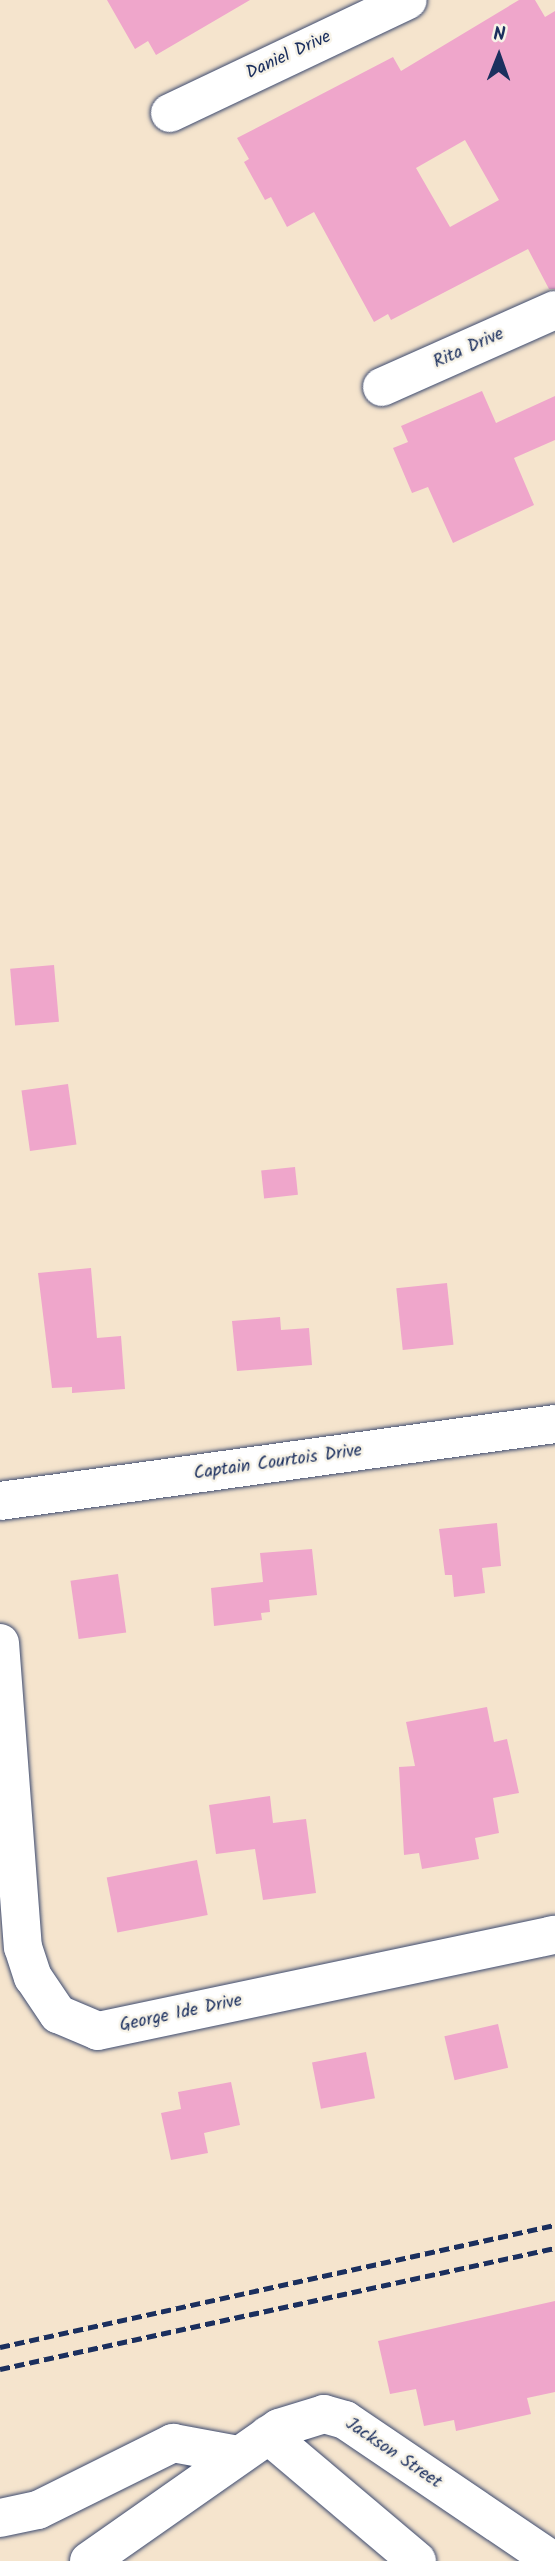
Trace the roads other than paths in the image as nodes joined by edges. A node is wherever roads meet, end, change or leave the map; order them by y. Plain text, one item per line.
1 (408, 0) edge
2 (170, 113) dead end
3 (555, 310) edge
4 (382, 387) dead end
5 (555, 1424) edge
6 (0, 1501) edge
7 (0, 1643) edge
8 (555, 1935) edge
9 (12, 1950) edge
10 (253, 2445) junction
11 (0, 2518) edge
12 (89, 2561) edge
13 (417, 2561) edge
14 (553, 2561) edge

1 - 2 street, Daniel Drive
3 - 4 street, Rita Drive
5 - 6 street, Captain Courtois Drive
7 - 9 street, George Ide Drive
8 - 9 street, George Ide Drive
10 - 11 street
10 - 12 street, Jackson Street
10 - 13 street
10 - 14 street, Jackson Street

